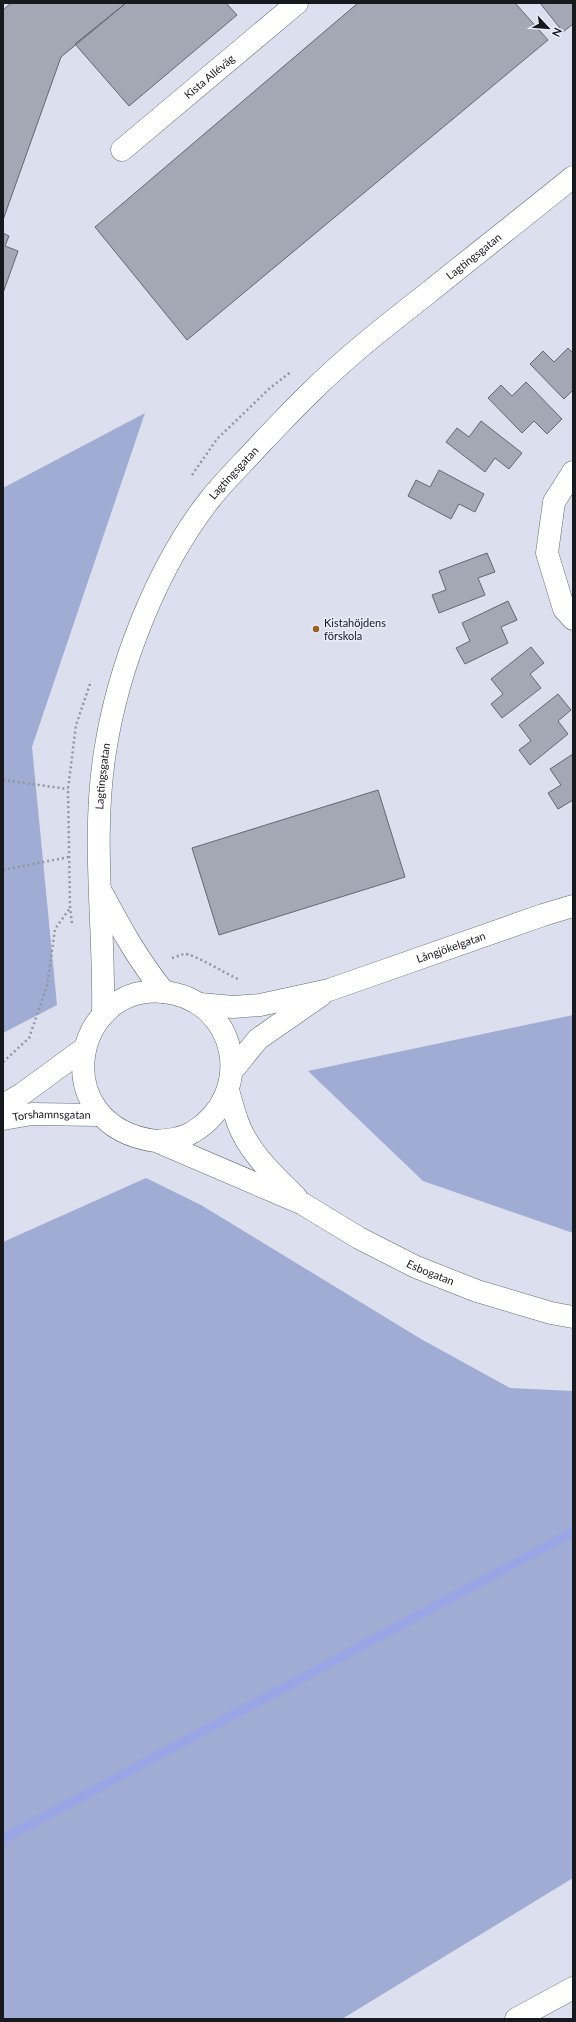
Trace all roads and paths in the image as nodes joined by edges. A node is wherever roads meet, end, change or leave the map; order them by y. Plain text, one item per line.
1 (297, 3) edge
2 (122, 150) dead end
3 (573, 177) edge
4 (294, 368) dead end
5 (573, 472) edge
6 (192, 476) dead end
7 (573, 619) edge
8 (93, 675) dead end
9 (3, 780) edge
10 (68, 789) junction
11 (69, 857) junction
12 (3, 870) edge
13 (100, 890) junction
14 (573, 906) edge
15 (70, 907) junction
16 (73, 929) dead end
17 (144, 967) junction
18 (240, 979) dead end
19 (329, 990) junction
20 (164, 992) junction
21 (200, 1004) junction
22 (103, 1015) junction
23 (85, 1048) junction
24 (3, 1062) edge
25 (230, 1080) junction
26 (3, 1105) edge
27 (100, 1115) junction
28 (3, 1119) edge
29 (156, 1141) junction
30 (303, 1204) junction
31 (573, 1317) edge
32 (573, 1988) edge
33 (516, 2019) edge

1 - 2 main road, Kista Alléväg
3 - 13 main road, Lagtingsgatan
4 - 6 path
5 - 7 main road
8 - 10 path
9 - 10 path
10 - 11 path
11 - 12 path
11 - 15 path
13 - 17 main road, Lagtingsgatan
13 - 22 main road, Lagtingsgatan
14 - 19 main road, Långjökelgatan
15 - 16 path
15 - 24 path
17 - 18 path
17 - 20 main road, Lagtingsgatan
19 - 21 main road, Långjökelgatan
19 - 25 main road, Långjökelgatan
20 - 21 main road
20 - 22 main road
21 - 25 main road, Esbogatan
22 - 23 main road
23 - 26 main road, Torshamnsgatan
23 - 27 main road
25 - 29 main road, Långjökelgatan
25 - 30 main road, Esbogatan
27 - 28 main road, Torshamnsgatan
27 - 29 main road
29 - 30 main road, Esbogatan
30 - 31 main road, Esbogatan
32 - 33 main road

